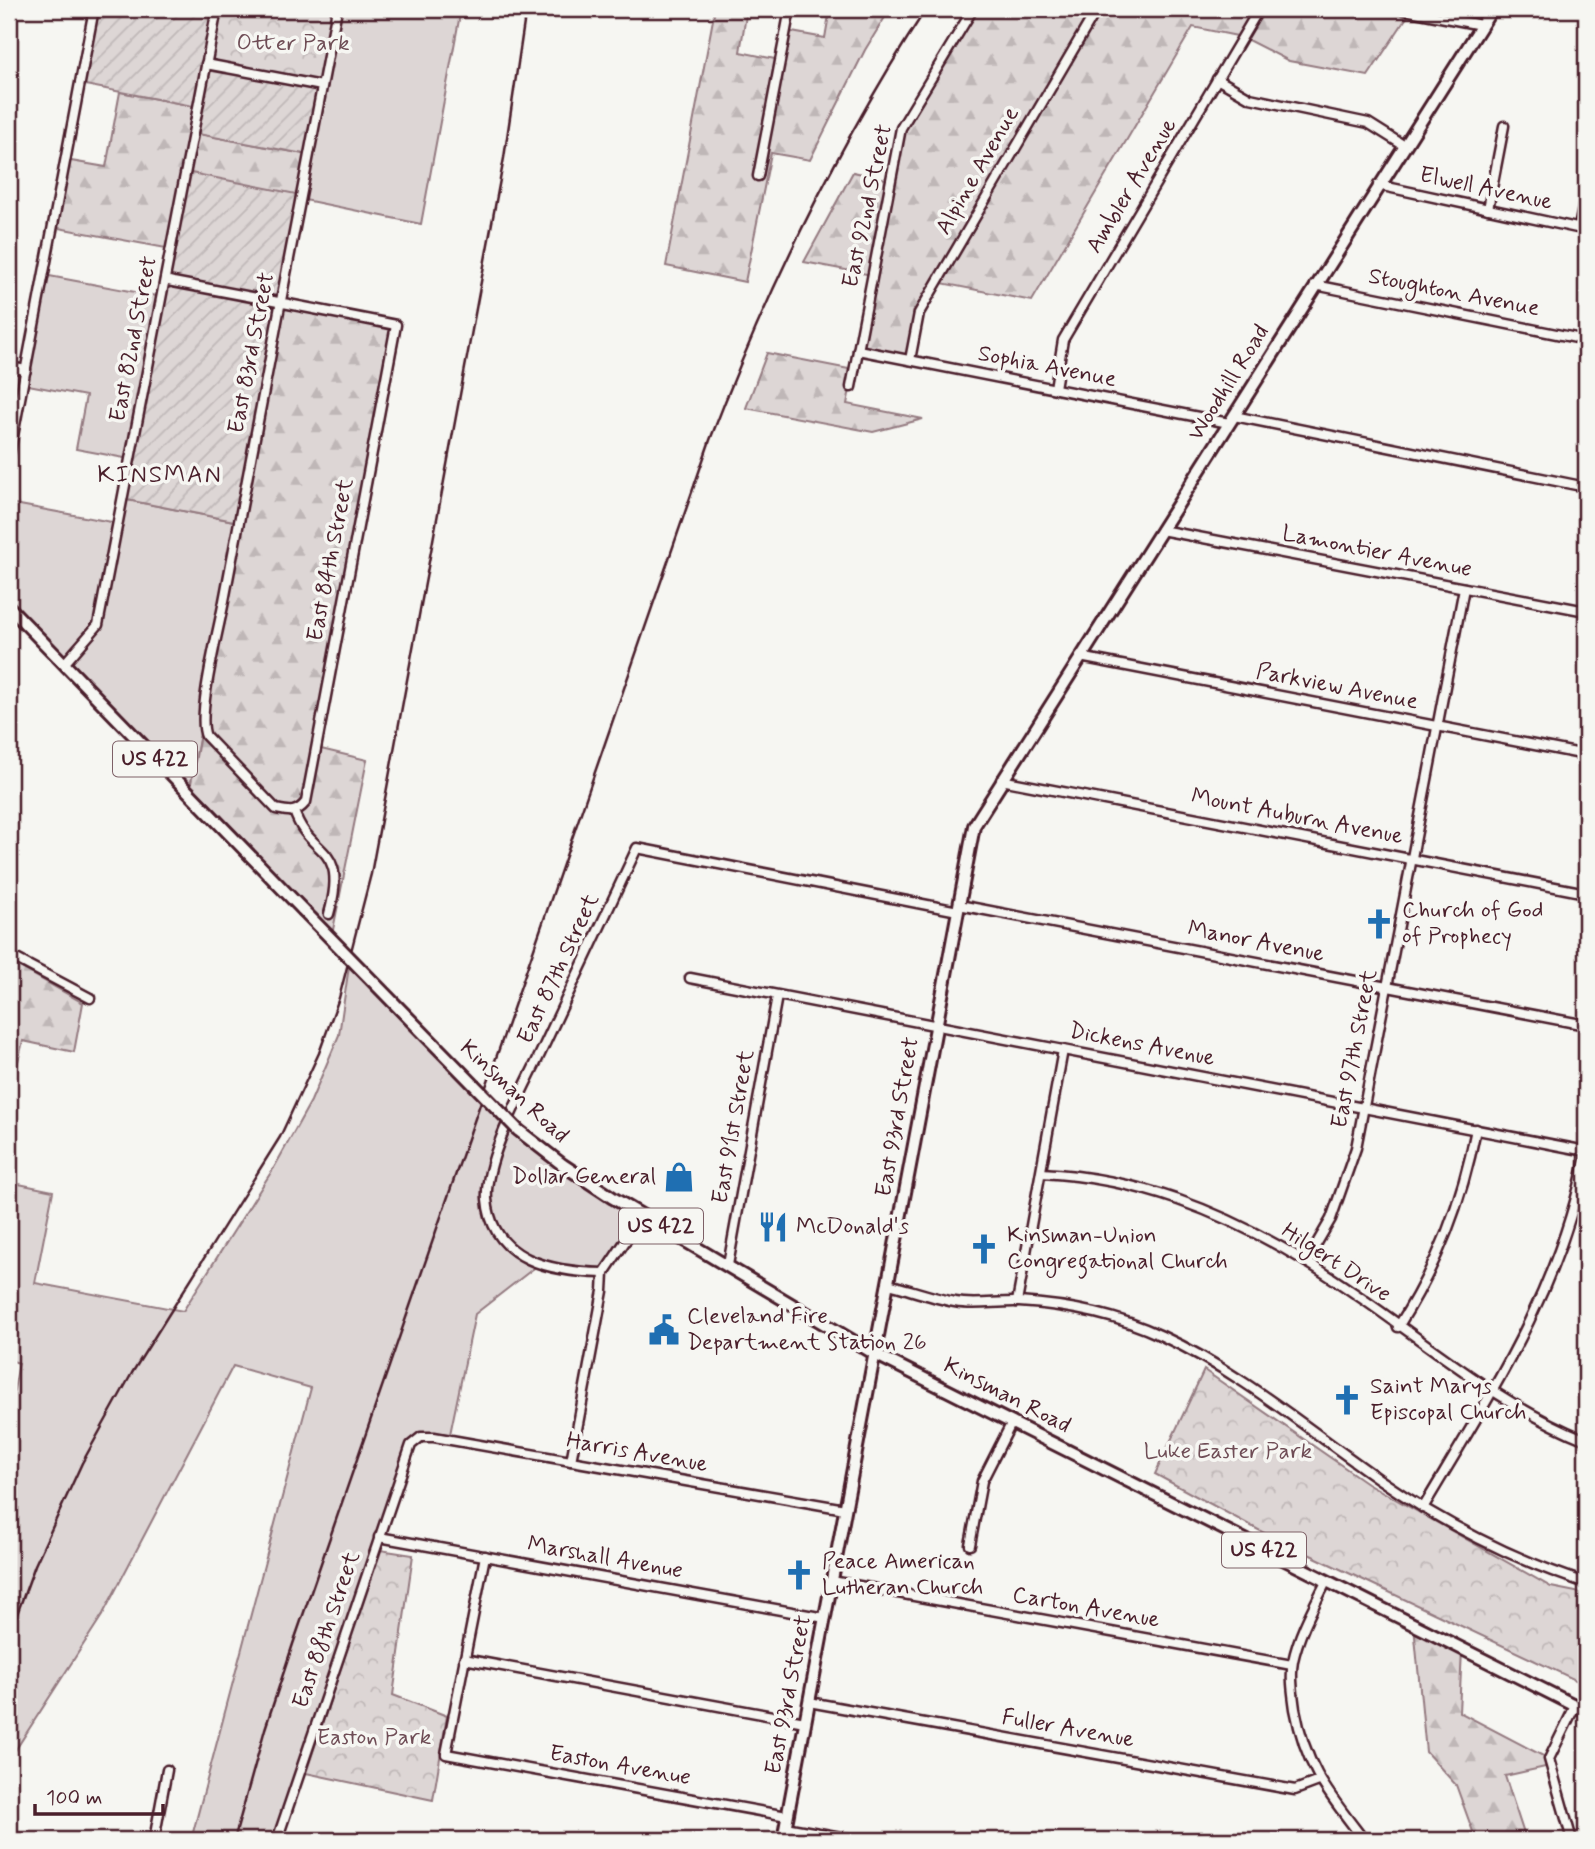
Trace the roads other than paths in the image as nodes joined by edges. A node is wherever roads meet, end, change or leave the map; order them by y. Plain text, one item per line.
1 (94, 9) edge
2 (218, 9) edge
3 (337, 9) edge
4 (790, 9) edge
5 (973, 9) edge
6 (1097, 9) edge
7 (1259, 9) edge
8 (1400, 9) edge
9 (1492, 9) edge
10 (1481, 25) junction
11 (206, 64) junction
12 (1217, 79) junction
13 (322, 86) junction
14 (1504, 127) dead end
15 (1403, 145) junction
16 (758, 176) dead end
17 (1378, 185) junction
18 (1586, 191) edge
19 (1488, 209) junction
20 (1583, 229) edge
21 (165, 281) junction
22 (1315, 285) junction
23 (281, 303) junction
24 (1586, 340) edge
25 (858, 350) junction
26 (910, 360) junction
27 (9, 367) edge
28 (26, 370) junction
29 (851, 387) dead end
30 (1055, 388) junction
31 (1231, 420) junction
32 (9, 457) edge
33 (1586, 487) edge
34 (1161, 530) junction
35 (1464, 588) junction
36 (9, 607) edge
37 (1586, 611) edge
38 (1080, 657) junction
39 (64, 664) junction
40 (1437, 727) junction
41 (1586, 755) edge
42 (1001, 780) junction
43 (295, 811) junction
44 (637, 848) joint
45 (1412, 858) junction
46 (1586, 893) edge
47 (959, 908) junction
48 (329, 914) dead end
49 (9, 955) edge
50 (690, 978) dead end
51 (1387, 987) junction
52 (778, 996) junction
53 (90, 998) dead end
54 (1586, 1025) edge
55 (936, 1026) junction
56 (1063, 1050) junction
57 (1363, 1107) junction
58 (1476, 1129) junction
59 (1586, 1153) edge
60 (1042, 1173) junction
61 (643, 1215) junction
62 (1306, 1262) junction
63 (728, 1265) junction
64 (604, 1273) junction
65 (889, 1284) junction
66 (1017, 1302) junction
67 (1398, 1327) junction
68 (875, 1354) junction
69 (1492, 1393) junction
70 (1012, 1422) junction
71 (421, 1437) joint
72 (1586, 1440) edge
73 (571, 1461) junction
74 (1423, 1508) junction
75 (845, 1509) junction
76 (379, 1537) junction
77 (970, 1545) dead end
78 (485, 1556) junction
79 (832, 1581) junction
80 (1326, 1582) junction
81 (1586, 1583) edge
82 (825, 1618) junction
83 (464, 1659) junction
84 (1292, 1665) junction
85 (809, 1702) junction
86 (1581, 1708) edge
87 (805, 1722) junction
88 (167, 1770) dead end
89 (1319, 1781) junction
90 (786, 1821) junction
91 (154, 1840) edge
92 (277, 1840) edge
93 (783, 1840) edge
94 (858, 1840) edge
95 (1364, 1840) edge
96 (1572, 1840) edge

1 - 28 street
2 - 11 street, East 82nd Street
3 - 13 street, East 83rd Street
4 - 16 street
5 - 25 street, East 92nd Street
6 - 26 street, Alpine Avenue
7 - 12 street, Ambler Avenue
8 - 10 street
9 - 10 main road, Woodhill Road
10 - 15 main road, Woodhill Road
11 - 13 street
11 - 21 street, East 82nd Street
12 - 15 street
12 - 30 street, Ambler Avenue
13 - 23 street, East 83rd Street
14 - 19 street
15 - 17 main road, Woodhill Road
17 - 19 street, Elwell Avenue
17 - 22 main road, Woodhill Road
18 - 20 street
19 - 20 street, Elwell Avenue
21 - 23 street
21 - 39 street, East 82nd Street
22 - 24 street, Stoughton Avenue
22 - 31 main road, Woodhill Road
23 - 43 street, East 83rd Street
23 - 43 street, East 84th Street
25 - 26 street, Sophia Avenue
25 - 29 street, East 92nd Street
26 - 30 street, Sophia Avenue
27 - 28 street
28 - 32 street
30 - 31 street, Sophia Avenue
31 - 33 street, Sophia Avenue
31 - 34 main road, Woodhill Road
34 - 35 street, Lamontier Avenue
34 - 38 main road, Woodhill Road
35 - 37 street, Lamontier Avenue
35 - 40 street, East 97th Street
36 - 39 main road, Kinsman Road / US 422
38 - 40 street, Parkview Avenue
38 - 42 main road, Woodhill Road
39 - 61 main road, Kinsman Road / US 422, bridge
40 - 41 street, Parkview Avenue
40 - 45 street, East 97th Street
42 - 45 street, Mount Auburn Avenue
42 - 47 main road, East 93rd Street
43 - 48 street
44 - 47 street, Manor Avenue
44 - 64 street, East 87th Street
45 - 46 street, Mount Auburn Avenue
45 - 51 street, East 97th Street
47 - 51 street, Manor Avenue
47 - 55 main road, East 93rd Street
49 - 53 street
50 - 52 street, Dickens Avenue
51 - 54 street, Manor Avenue
51 - 57 street, East 97th Street
52 - 55 street, Dickens Avenue
52 - 63 street, East 91st Street
55 - 56 street, Dickens Avenue
55 - 65 main road, East 93rd Street
56 - 57 street, Dickens Avenue
56 - 60 street
57 - 58 street, Dickens Avenue
57 - 62 street, East 97th Street
58 - 59 street, Dickens Avenue
58 - 67 street
59 - 69 street
60 - 62 street, Hilgert Drive
60 - 66 street
61 - 63 main road, Kinsman Road / US 422
61 - 64 street
62 - 67 street, Hilgert Drive
63 - 68 main road, Kinsman Road / US 422
64 - 73 street
65 - 66 street
65 - 68 main road, East 93rd Street
66 - 74 street
67 - 69 street, Hilgert Drive
68 - 70 main road, Kinsman Road / US 422
68 - 75 main road, East 93rd Street
69 - 72 street, Hilgert Drive
69 - 74 street
70 - 77 street
70 - 80 main road, Kinsman Road / US 422
71 - 73 street, Harris Avenue
71 - 76 street, East 88th Street
73 - 75 street, Harris Avenue
74 - 81 street
75 - 79 main road, East 93rd Street
76 - 78 street, Marshall Avenue
76 - 92 street, East 88th Street
78 - 82 street, Marshall Avenue
78 - 83 street
79 - 82 main road, East 93rd Street
79 - 84 street, Carton Avenue
80 - 84 street
80 - 86 main road, Kinsman Road / US 422
82 - 85 main road, East 93rd Street
83 - 87 street
83 - 90 street, Easton Avenue
84 - 89 street
85 - 87 main road, East 93rd Street
85 - 89 street, Fuller Avenue
86 - 96 street
87 - 90 main road, East 93rd Street
88 - 91 street
89 - 95 street
90 - 93 main road, East 93rd Street
90 - 94 street, Easton Avenue

